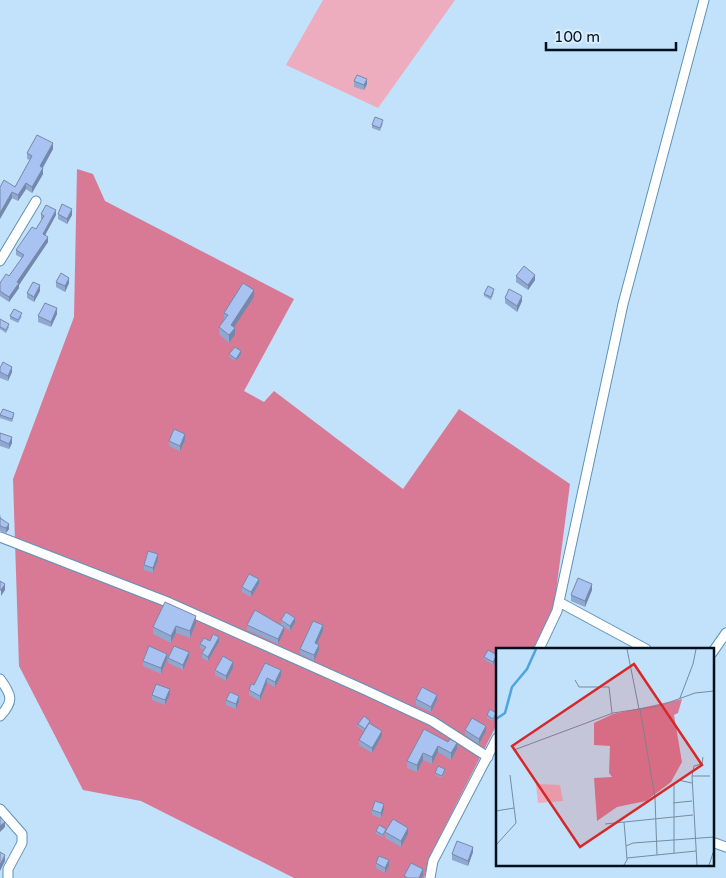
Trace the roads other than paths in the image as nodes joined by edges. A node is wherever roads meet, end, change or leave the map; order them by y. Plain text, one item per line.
1 (704, 0) edge
2 (36, 200) dead end
3 (0, 261) edge
4 (0, 536) edge
5 (559, 602) junction
6 (726, 633) edge
7 (540, 648) edge
8 (644, 648) edge
9 (714, 650) edge
10 (0, 679) edge
11 (0, 716) edge
12 (496, 741) edge
13 (492, 754) edge
14 (0, 809) edge
15 (714, 843) edge
16 (726, 847) edge
17 (8, 878) edge
18 (430, 878) edge

1 - 5 street
2 - 3 street
4 - 13 street
5 - 7 street
5 - 8 street
6 - 9 street
10 - 11 street
12 - 13 street
13 - 18 street
14 - 17 street
15 - 16 street

